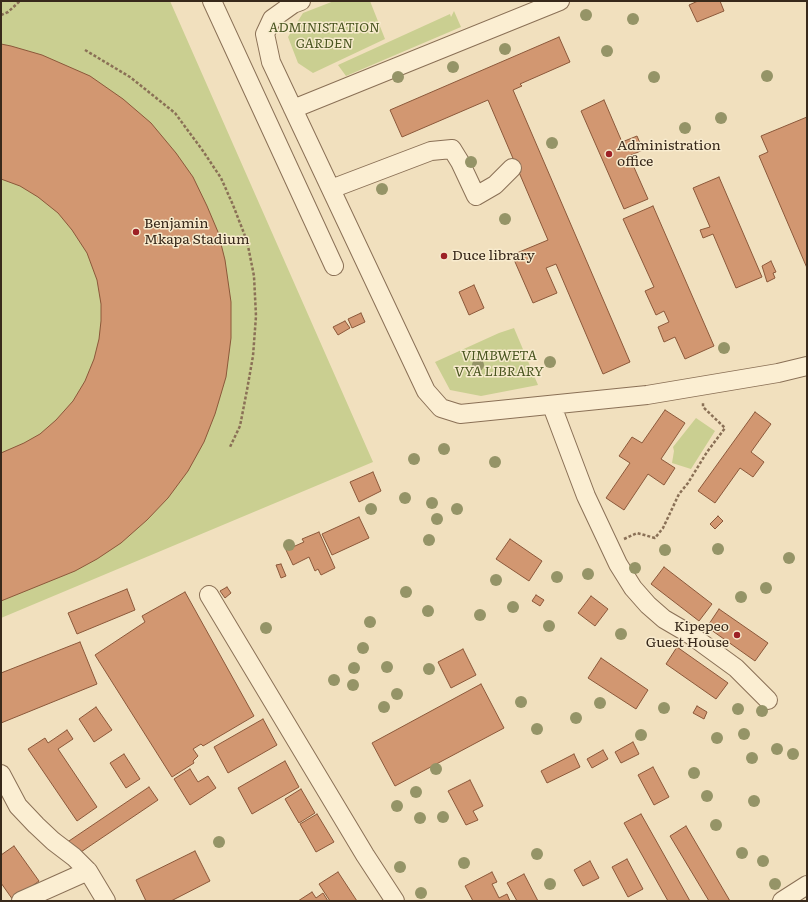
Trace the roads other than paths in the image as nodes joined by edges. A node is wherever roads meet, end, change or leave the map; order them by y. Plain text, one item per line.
1 (212, 1) edge
2 (301, 1) edge
3 (560, 1) edge
4 (293, 108) junction
5 (512, 168) dead end
6 (331, 189) junction
7 (334, 266) dead end
8 (807, 366) edge
9 (552, 406) junction
10 (209, 595) dead end
11 (768, 700) dead end
12 (1, 774) edge
13 (88, 872) junction
14 (807, 884) edge
15 (21, 901) edge
16 (106, 901) edge
17 (395, 901) edge
18 (782, 901) edge

1 - 7 street
2 - 4 street
3 - 4 street
4 - 6 street
5 - 6 street
6 - 9 street
8 - 9 street
9 - 11 street
10 - 17 street
12 - 13 street
13 - 15 street
13 - 16 street
14 - 18 street

